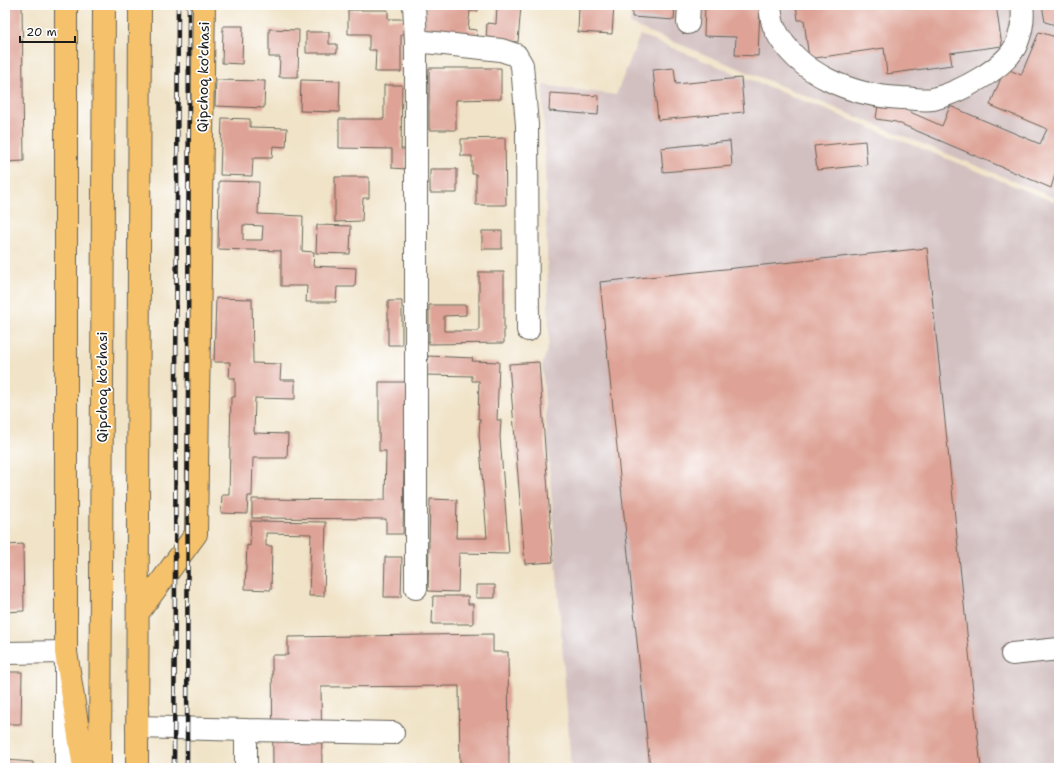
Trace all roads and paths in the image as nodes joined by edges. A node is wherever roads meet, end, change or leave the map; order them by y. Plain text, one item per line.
1 (66, 5) edge
2 (104, 5) edge
3 (140, 5) edge
4 (204, 5) edge
5 (414, 5) edge
6 (770, 5) edge
7 (1022, 5) edge
8 (416, 41) junction
9 (528, 330) dead end
10 (416, 588) dead end
11 (138, 613) junction
12 (1059, 649) edge
13 (66, 652) junction
14 (5, 653) edge
15 (1012, 654) dead end
16 (137, 727) junction
17 (100, 730) junction
18 (246, 730) junction
19 (393, 733) dead end
20 (66, 768) edge
21 (84, 768) edge
22 (92, 768) edge
23 (100, 768) edge
24 (137, 768) edge
25 (246, 768) edge

1 - 13 main road
2 - 17 main road, Qipchoq ko'chasi
3 - 11 main road
4 - 11 main road, Qipchoq ko'chasi
5 - 8 street
6 - 7 street
8 - 9 street
8 - 10 street
11 - 16 main road
12 - 15 street
13 - 14 street
13 - 20 street
13 - 21 main road
16 - 18 street
16 - 24 main road
17 - 22 main road
17 - 23 main road, Qipchoq ko'chasi
18 - 19 street
18 - 25 street

